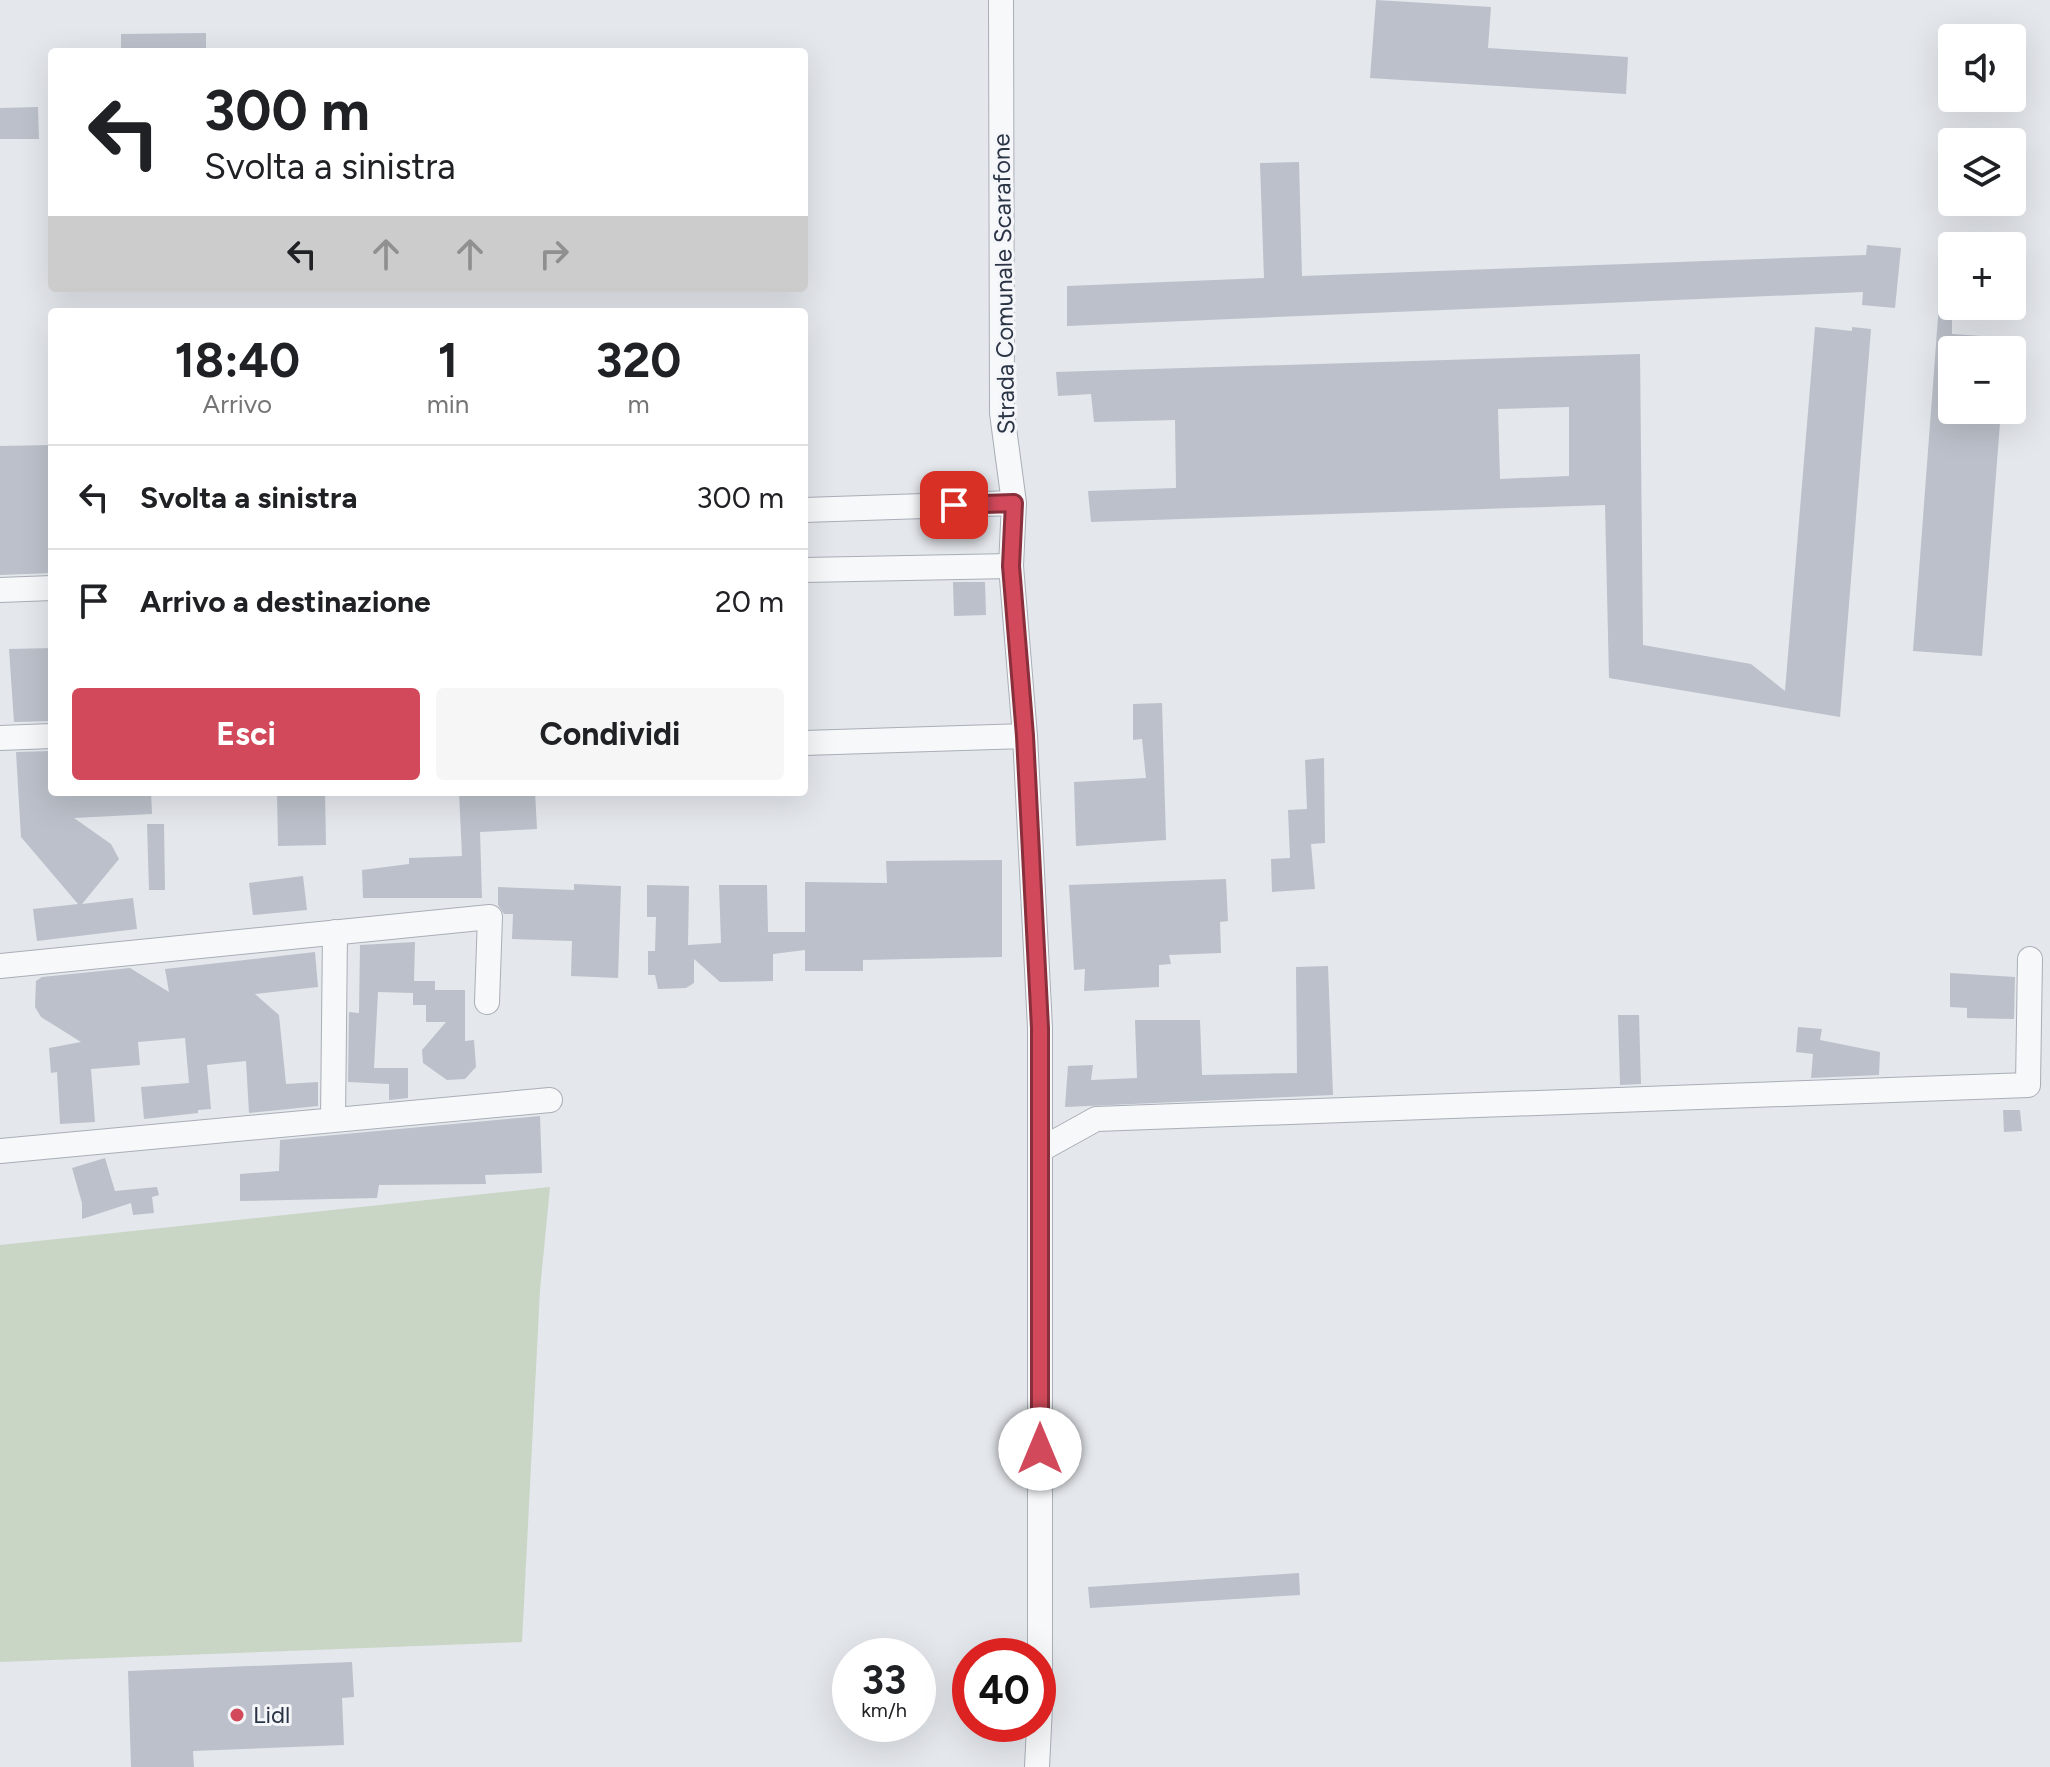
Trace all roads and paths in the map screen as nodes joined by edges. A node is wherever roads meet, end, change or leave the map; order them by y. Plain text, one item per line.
1 (1001, 0) edge
2 (1014, 503) junction
3 (808, 510) edge
4 (1011, 566) junction
5 (808, 570) edge
6 (48, 588) edge
7 (0, 590) edge
8 (48, 736) edge
9 (1025, 736) junction
10 (0, 738) edge
11 (808, 743) edge
12 (335, 932) junction
13 (2030, 959) dead end
14 (0, 966) edge
15 (487, 1002) dead end
16 (550, 1100) dead end
17 (333, 1120) junction
18 (1040, 1150) junction
19 (0, 1151) edge
20 (1037, 1767) edge

1 - 2 street, Strada Comunale Scarafone
2 - 3 street
2 - 4 street, Strada Comunale Scarafone
4 - 5 street
4 - 9 street, Strada Comunale Scarafone
6 - 7 street
8 - 10 street
9 - 11 street
9 - 18 street, Strada Comunale Scarafone
12 - 14 street
12 - 15 street
12 - 17 street
13 - 18 street
16 - 17 street
17 - 19 street
18 - 20 street, Strada Comunale Scarafone

